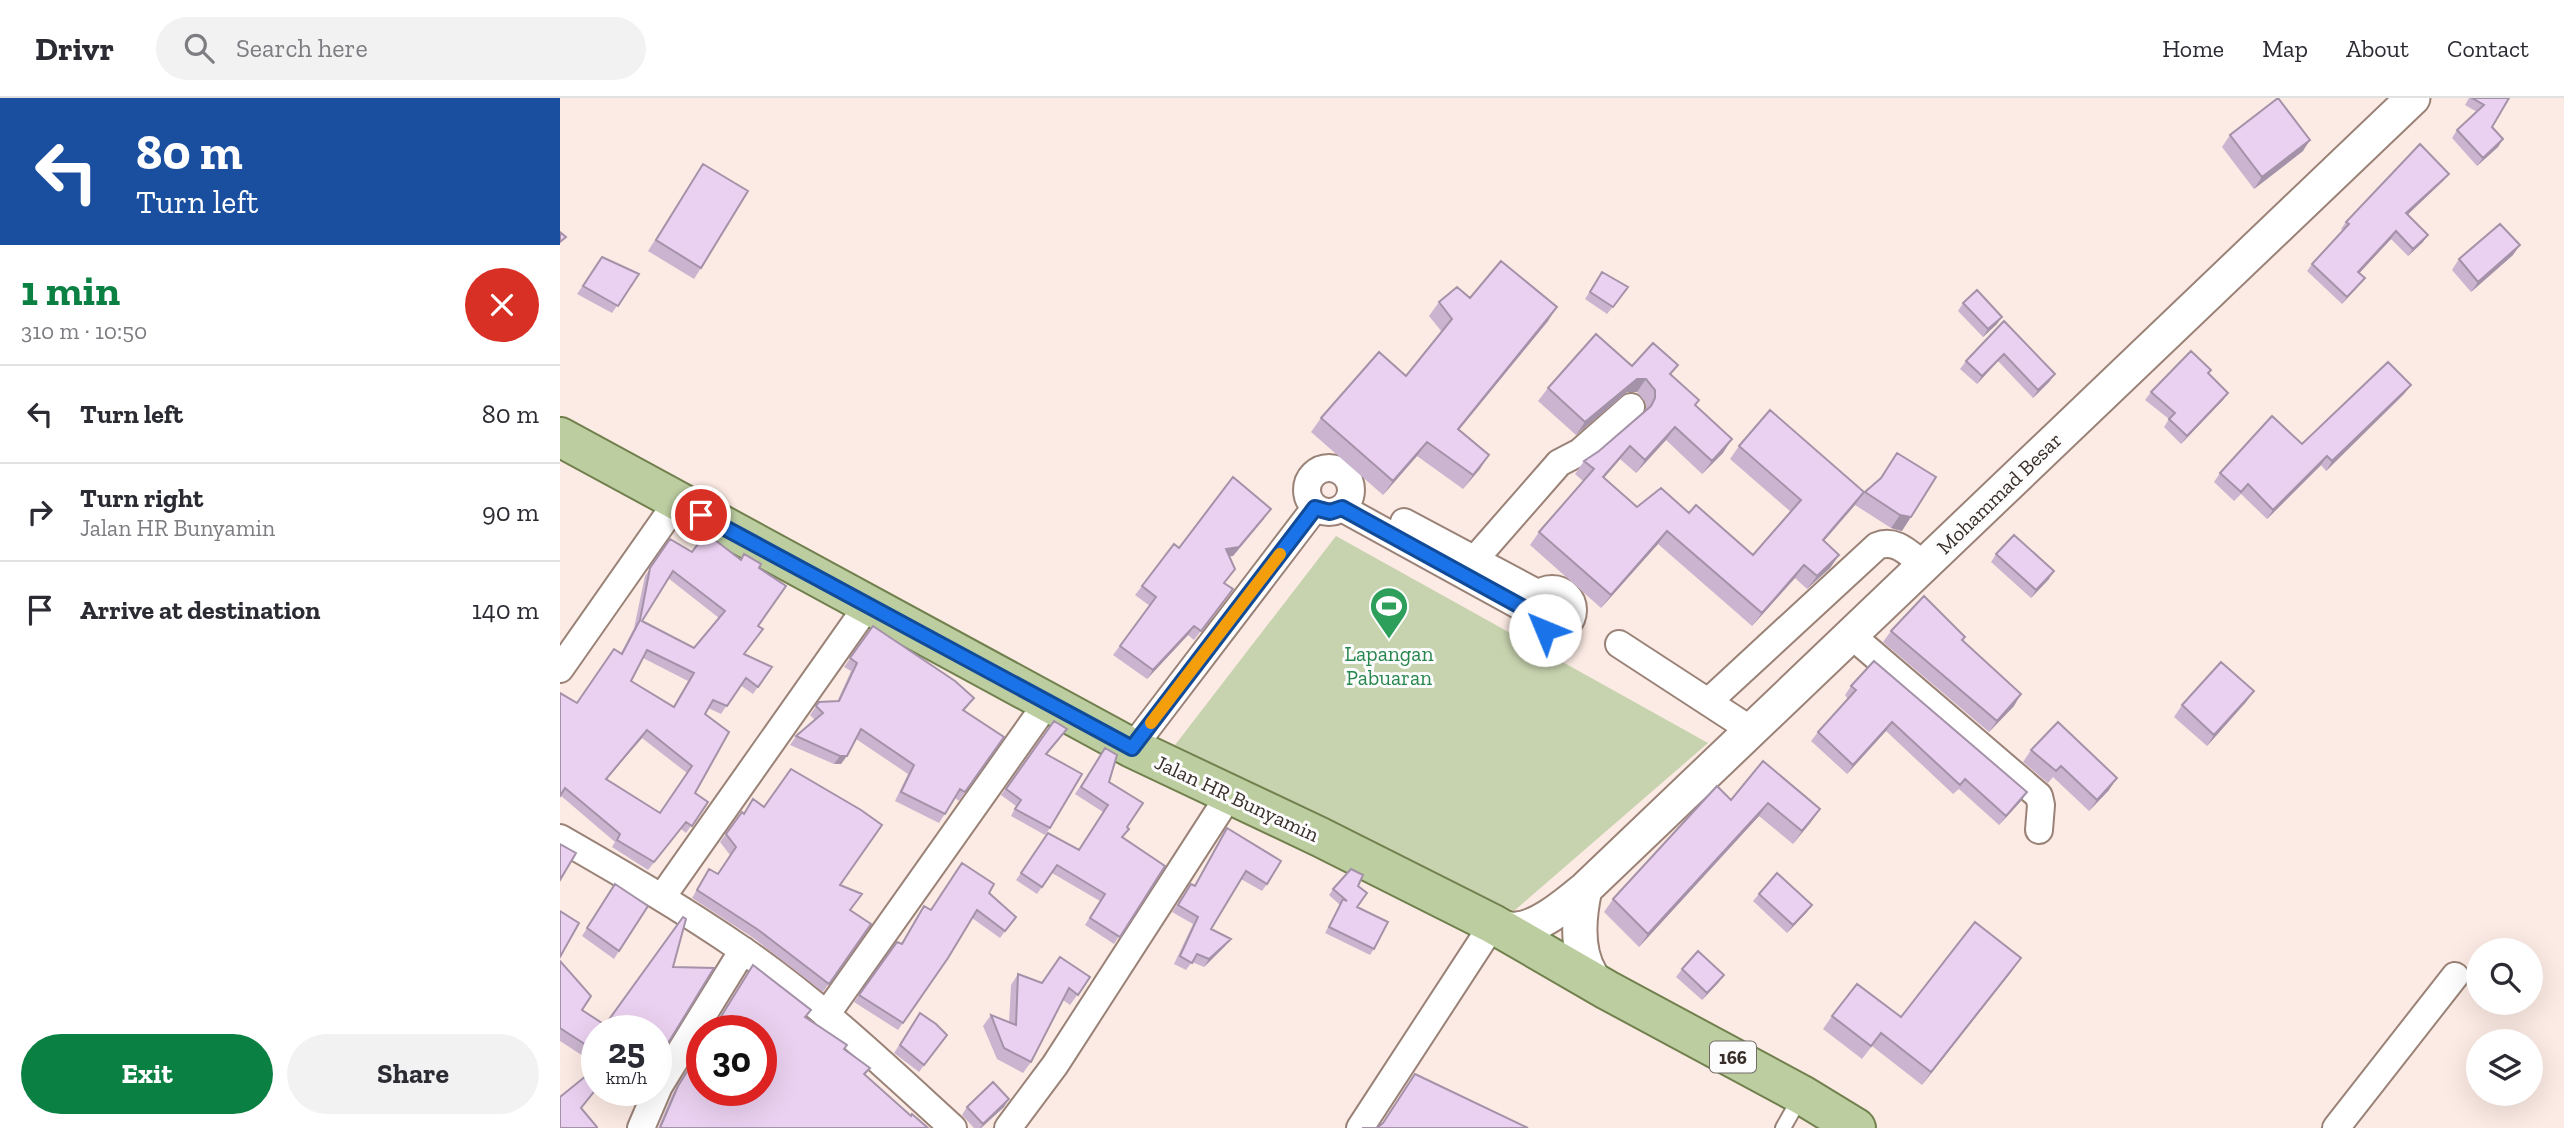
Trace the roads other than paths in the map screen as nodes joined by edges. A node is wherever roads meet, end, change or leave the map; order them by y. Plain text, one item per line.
1 (2413, 98) edge
2 (1631, 407) edge
3 (560, 437) edge
4 (1347, 500) junction
5 (677, 502) junction
6 (1315, 508) junction
7 (1475, 559) junction
8 (1924, 565) junction
9 (867, 605) junction
10 (1851, 635) junction
11 (1619, 644) dead end
12 (560, 669) edge
13 (1708, 702) junction
14 (1047, 703) junction
15 (1751, 730) junction
16 (1132, 748) junction
17 (1230, 794) junction
18 (2039, 830) dead end
19 (560, 838) edge
20 (1585, 889) junction
21 (662, 897) junction
22 (1493, 924) junction
23 (743, 950) junction
24 (2455, 976) dead end
25 (1607, 990) junction
26 (826, 1015) junction
27 (1802, 1095) junction
28 (641, 1128) edge
29 (953, 1128) edge
30 (1008, 1128) edge
31 (1360, 1128) edge
32 (1783, 1128) edge
33 (1856, 1128) edge
34 (2336, 1128) edge

1 - 8 street, Mohammad Besar
2 - 7 street
3 - 5 main road, Jalan HR Bunyamin / 166
4 - 6 street
4 - 6 street
4 - 7 street
4 - 7 street
5 - 9 main road, Jalan HR Bunyamin / 166
5 - 12 street
6 - 16 street
8 - 10 street, Mohammad Besar
8 - 13 street
9 - 14 main road, Jalan HR Bunyamin / 166
9 - 21 street
10 - 15 street, Mohammad Besar
10 - 18 street
11 - 13 street
13 - 15 street
14 - 16 main road, Jalan HR Bunyamin / 166
14 - 26 street
15 - 20 street, Mohammad Besar
16 - 17 main road, Jalan HR Bunyamin / 166
17 - 22 main road, Jalan HR Bunyamin / 166
17 - 30 street
19 - 21 street
20 - 22 street, Jalan HR Bunyamin
20 - 25 street
21 - 23 street
22 - 25 main road, 166
22 - 31 street
23 - 26 street
23 - 28 street
24 - 34 street
25 - 27 main road, 166
26 - 29 street
27 - 32 lane
27 - 33 main road, 166

